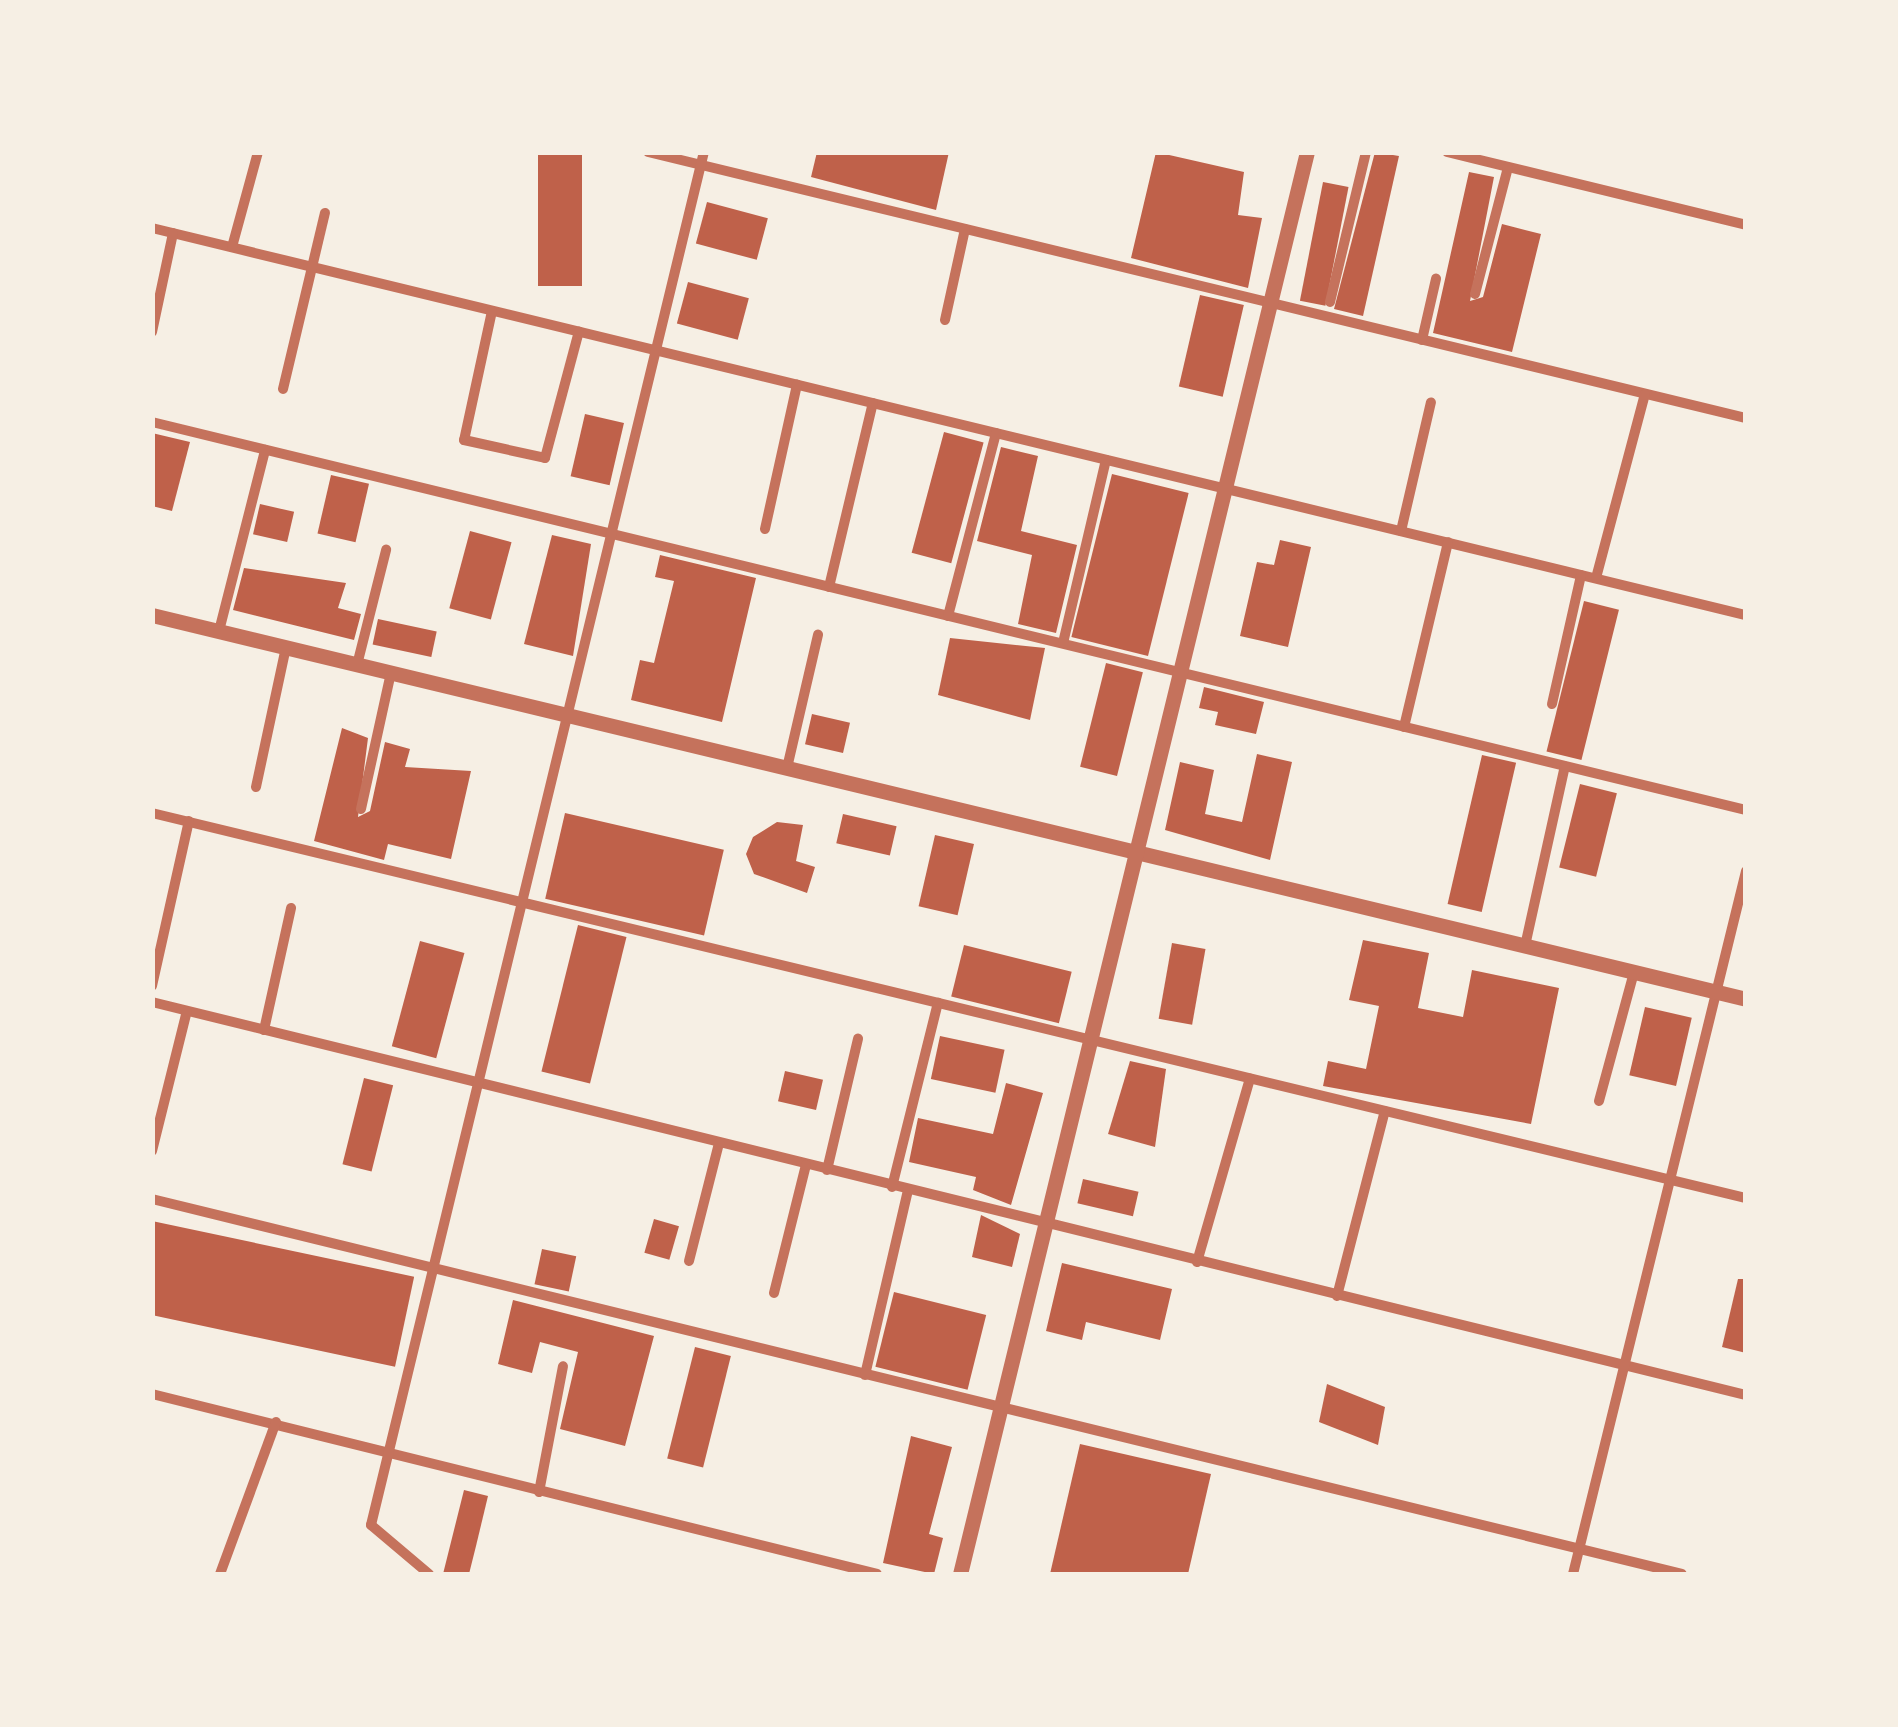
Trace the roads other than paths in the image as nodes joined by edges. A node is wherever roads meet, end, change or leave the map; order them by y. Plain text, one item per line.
1 (258, 152) edge
2 (648, 152) edge
3 (704, 152) edge
4 (1306, 152) edge
5 (1366, 152) edge
6 (1447, 152) edge
7 (701, 165) junction
8 (1508, 168) junction
9 (326, 213) dead end
10 (1746, 225) edge
11 (152, 228) edge
12 (965, 229) junction
13 (172, 233) junction
14 (232, 247) junction
15 (312, 266) junction
16 (1436, 279) dead end
17 (1475, 294) dead end
18 (1330, 302) dead end
19 (1270, 303) junction
20 (492, 310) junction
21 (945, 320) dead end
22 (579, 331) junction
23 (152, 332) edge
24 (1422, 340) junction
25 (656, 350) junction
26 (797, 384) junction
27 (283, 389) dead end
28 (1646, 394) junction
29 (1431, 402) dead end
30 (873, 403) junction
31 (1746, 418) edge
32 (152, 422) edge
33 (996, 433) junction
34 (265, 450) junction
35 (1106, 460) junction
36 (1224, 488) junction
37 (765, 530) dead end
38 (1400, 531) junction
39 (612, 534) junction
40 (1448, 542) junction
41 (386, 550) dead end
42 (1581, 575) junction
43 (1596, 578) junction
44 (829, 587) junction
45 (152, 615) edge
46 (1746, 615) edge
47 (948, 616) junction
48 (219, 631) junction
49 (818, 635) dead end
50 (1063, 644) junction
51 (286, 648) junction
52 (358, 665) junction
53 (1182, 670) junction
54 (391, 673) junction
55 (1552, 704) dead end
56 (569, 716) junction
57 (1404, 727) junction
58 (1565, 766) junction
59 (787, 768) junction
60 (256, 787) dead end
61 (361, 809) dead end
62 (1746, 810) edge
63 (152, 812) edge
64 (189, 822) junction
65 (1136, 852) junction
66 (1746, 871) edge
67 (521, 902) junction
68 (291, 908) dead end
69 (1525, 946) junction
70 (1634, 972) junction
71 (152, 986) edge
72 (1716, 992) junction
73 (1746, 999) edge
74 (152, 1002) edge
75 (938, 1003) junction
76 (187, 1010) junction
77 (264, 1030) junction
78 (858, 1039) dead end
79 (1090, 1040) junction
80 (1250, 1078) junction
81 (475, 1082) junction
82 (1600, 1101) dead end
83 (1384, 1111) junction
84 (719, 1143) junction
85 (152, 1152) edge
86 (806, 1165) junction
87 (827, 1170) junction
88 (1670, 1180) junction
89 (892, 1186) junction
90 (908, 1190) junction
91 (1746, 1198) edge
92 (152, 1199) edge
93 (1045, 1225) junction
94 (689, 1262) dead end
95 (1198, 1262) junction
96 (429, 1265) junction
97 (774, 1293) dead end
98 (1337, 1296) junction
99 (563, 1366) dead end
100 (1624, 1366) junction
101 (865, 1376) junction
102 (152, 1394) edge
103 (1746, 1395) edge
104 (1000, 1410) junction
105 (276, 1422) junction
106 (389, 1456) junction
107 (539, 1492) junction
108 (1579, 1550) junction
109 (220, 1574) edge
110 (429, 1574) edge
111 (878, 1574) edge
112 (960, 1574) edge
113 (1573, 1574) edge
114 (1682, 1574) edge

1 - 14 street
2 - 7 street
3 - 7 street
4 - 19 street
5 - 18 street
6 - 8 street
7 - 12 street
7 - 25 street
8 - 10 street
8 - 17 street
9 - 15 street
11 - 13 street
12 - 19 street
12 - 21 street
13 - 14 street
13 - 23 street
14 - 15 street
15 - 20 street
15 - 27 street
16 - 24 street
19 - 24 street
19 - 36 street
20 - 22 street
20 - 22 street
22 - 25 street
24 - 28 street
25 - 26 street
25 - 39 street
26 - 30 street
26 - 37 street
28 - 31 street
28 - 43 street
29 - 38 street
30 - 33 street
30 - 44 street
32 - 34 street
33 - 35 street
33 - 47 street
34 - 39 street
34 - 48 street
35 - 36 street
35 - 50 street
36 - 38 street
36 - 53 street
38 - 40 street
39 - 44 street
39 - 56 street
40 - 42 street
40 - 57 street
41 - 52 street
42 - 43 street
42 - 55 street
43 - 46 street
44 - 47 street
45 - 48 street
47 - 50 street
48 - 51 street
49 - 59 street
50 - 53 street
51 - 52 street
51 - 60 street
52 - 54 street
53 - 57 street
53 - 65 street
54 - 56 street
54 - 61 street
56 - 59 street
56 - 67 street
57 - 58 street
58 - 62 street
58 - 69 street
59 - 65 street
63 - 64 street
64 - 67 street
64 - 71 street
65 - 69 street
65 - 79 street
66 - 72 street
67 - 75 street
67 - 81 street
68 - 77 street
69 - 70 street
70 - 72 street
70 - 82 street
72 - 73 street
72 - 88 street
74 - 76 street
75 - 79 street
75 - 89 street
76 - 77 street
76 - 85 street
77 - 81 street
78 - 87 street
79 - 80 street
79 - 93 street
80 - 83 street
80 - 95 street
81 - 84 street
81 - 96 street
83 - 88 street
83 - 98 street
84 - 86 street
84 - 94 street
86 - 87 street
86 - 97 street
87 - 89 street
88 - 91 street
88 - 100 street
89 - 90 street
90 - 93 street
90 - 101 street
92 - 96 street
93 - 95 street
93 - 104 street
95 - 98 street
96 - 101 street
96 - 106 street
98 - 100 street
99 - 107 street
100 - 103 street
100 - 108 street
101 - 104 street
102 - 105 street
104 - 108 street
104 - 112 street
105 - 106 street
105 - 109 street
106 - 107 street
106 - 110 street
107 - 111 street
108 - 113 street
108 - 114 street

